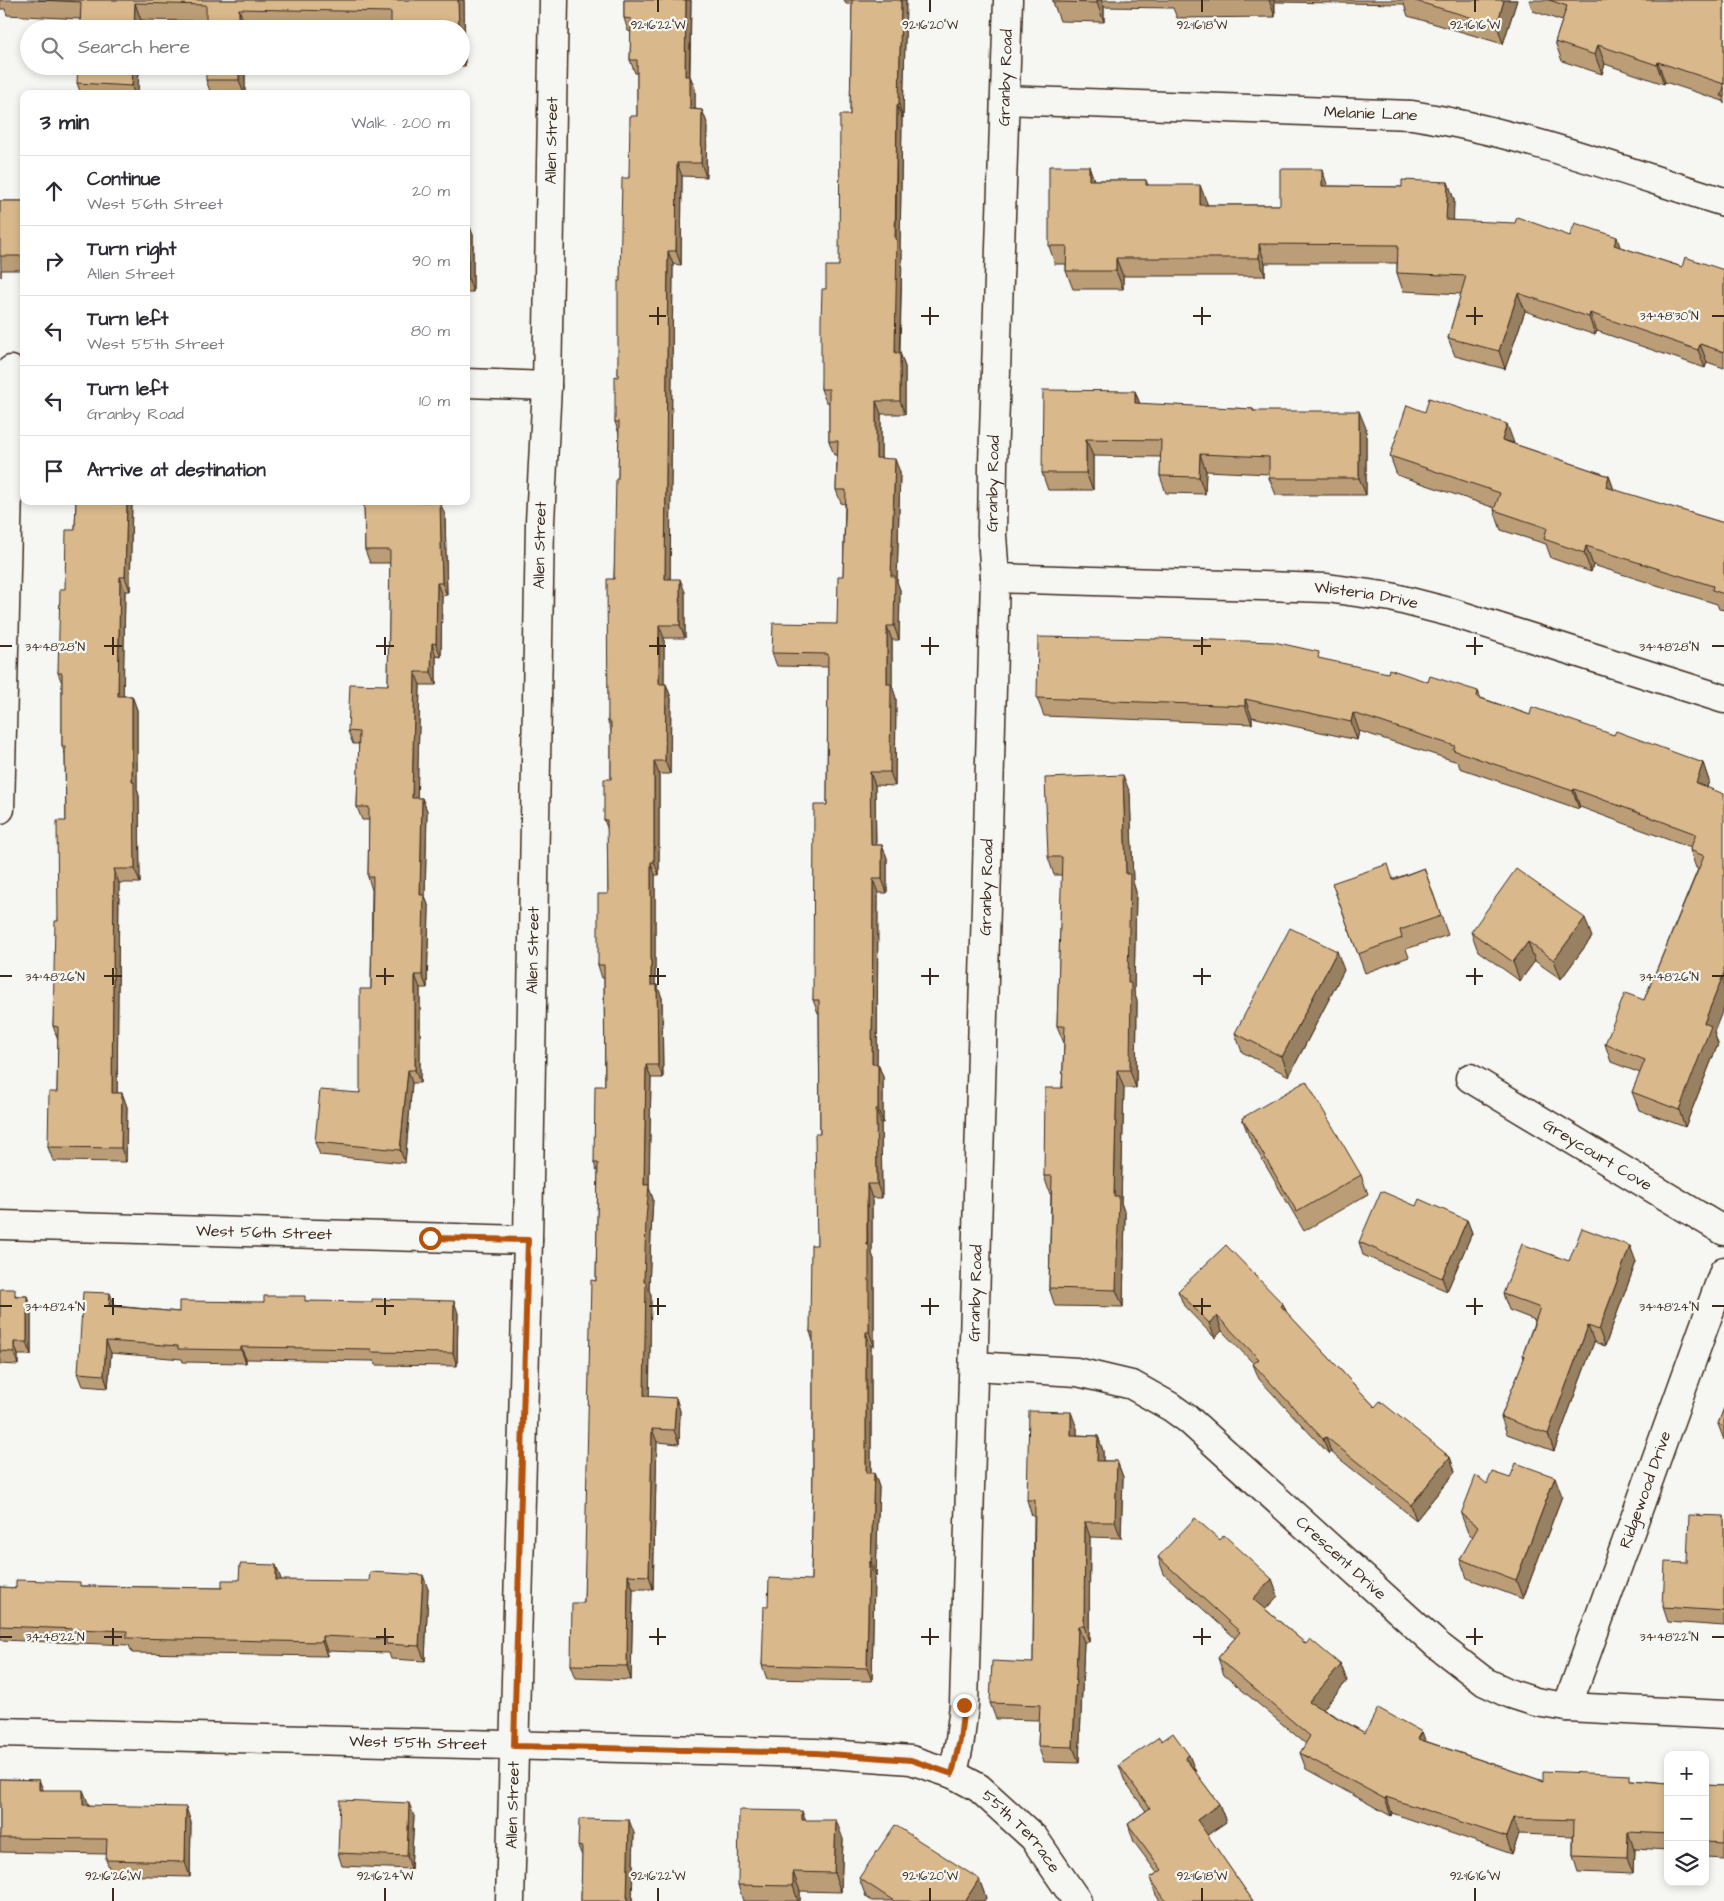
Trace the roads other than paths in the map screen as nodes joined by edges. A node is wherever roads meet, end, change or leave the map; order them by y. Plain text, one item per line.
1 (554, 0) edge
2 (1008, 0) edge
3 (1005, 100) junction
4 (1724, 202) edge
5 (12, 370) edge
6 (470, 383) edge
7 (547, 386) junction
8 (995, 578) junction
9 (1724, 699) edge
10 (0, 809) edge
11 (1470, 1078) dead end
12 (0, 1225) edge
13 (1724, 1231) edge
14 (528, 1240) junction
15 (1724, 1271) edge
16 (974, 1366) junction
17 (1567, 1708) junction
18 (1724, 1715) edge
19 (0, 1732) edge
20 (514, 1746) junction
21 (952, 1774) junction
22 (510, 1901) edge
23 (1077, 1901) edge

1 - 7 street, Allen Street
2 - 3 street, Granby Road
3 - 4 street, Melanie Lane
3 - 8 street, Granby Road
5 - 10 street
6 - 7 street
7 - 14 street, Allen Street
8 - 9 street, Wisteria Drive
8 - 16 street, Granby Road
11 - 13 street, Greycourt Cove
12 - 14 street, West 56th Street
14 - 20 street, Allen Street
15 - 17 street, Ridgewood Drive
16 - 17 street, Crescent Drive
16 - 21 street, Granby Road
17 - 18 street, Crescent Drive
19 - 20 street, West 55th Street
20 - 21 street, West 55th Street
20 - 22 street, Allen Street
21 - 23 street, 55th Terrace

